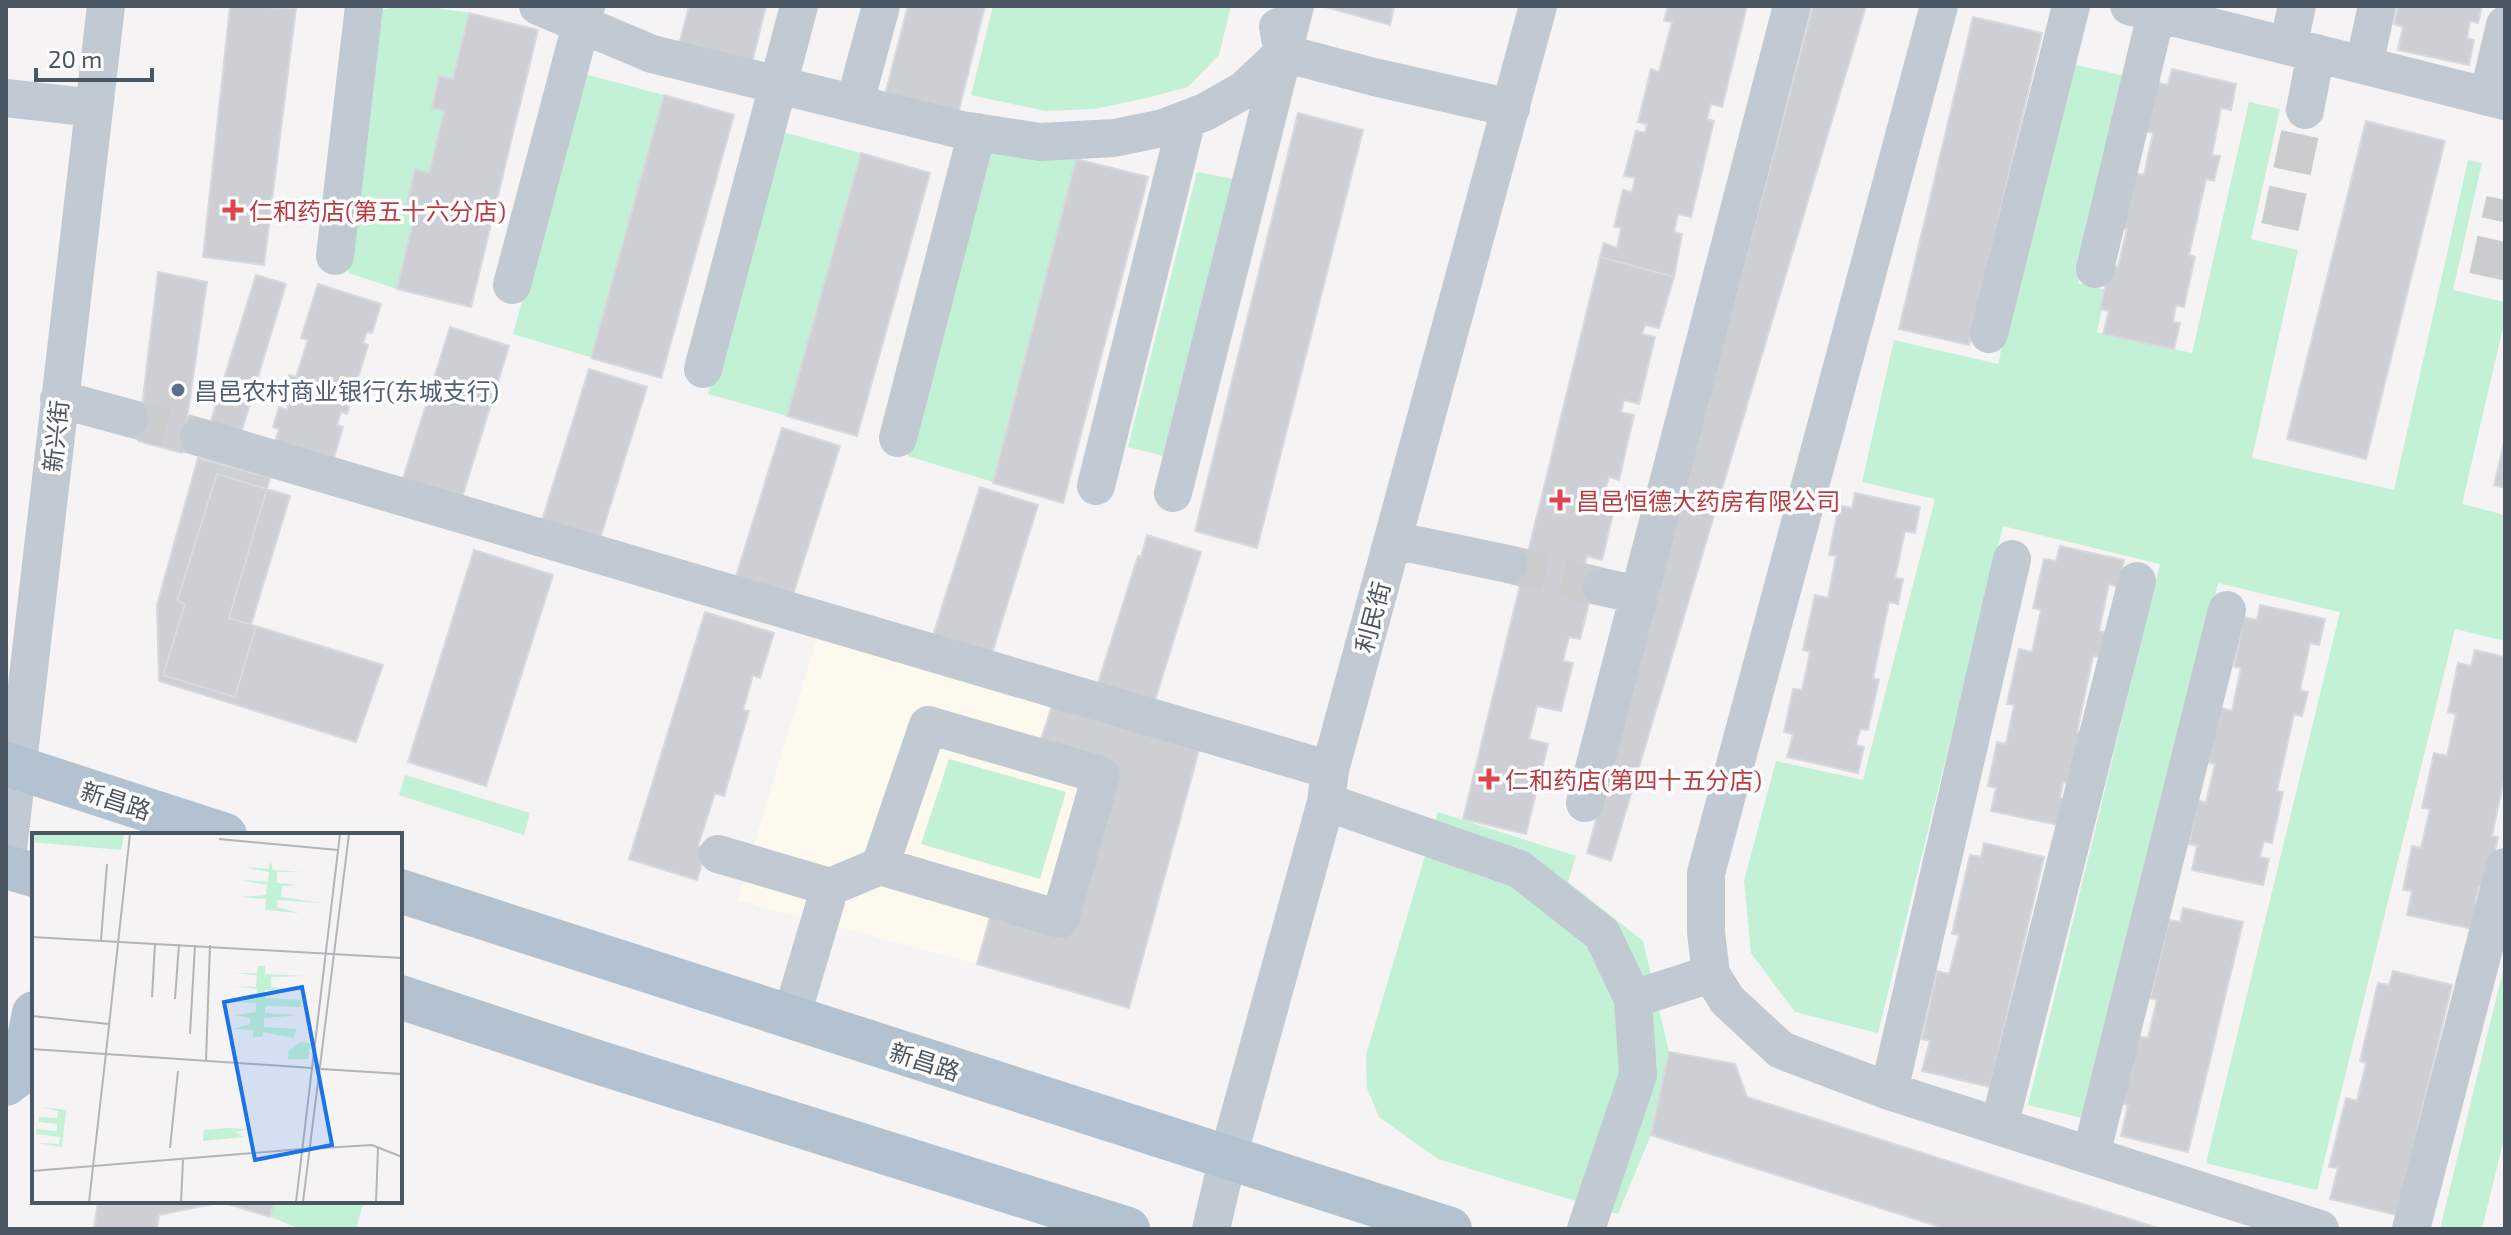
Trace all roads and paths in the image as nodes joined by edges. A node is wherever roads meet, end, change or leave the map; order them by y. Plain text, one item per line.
1 (106, 6) edge
2 (364, 6) edge
3 (538, 6) edge
4 (799, 6) edge
5 (881, 6) edge
6 (1274, 6) edge
7 (1295, 6) edge
8 (1538, 6) edge
9 (1792, 6) edge
10 (1939, 6) edge
11 (2071, 6) edge
12 (2297, 6) edge
13 (2377, 6) edge
14 (2148, 8) edge
15 (584, 16) edge
16 (2505, 25) edge
17 (2302, 50) junction
18 (1283, 53) junction
19 (2364, 65) junction
20 (778, 85) junction
21 (6, 98) edge
22 (2496, 99) edge
23 (855, 102) junction
24 (94, 108) junction
25 (1511, 108) junction
26 (2305, 110) tunnel mouth
27 (1187, 119) junction
28 (977, 132) junction
29 (335, 256) dead end
30 (2095, 269) dead end
31 (512, 285) dead end
32 (1989, 334) dead end
33 (703, 369) dead end
34 (59, 399) junction
35 (129, 418) tunnel mouth
36 (199, 437) tunnel mouth
37 (898, 438) dead end
38 (1096, 486) dead end
39 (1173, 493) dead end
40 (1393, 540) junction
41 (2012, 559) dead end
42 (1508, 564) tunnel mouth
43 (2137, 581) dead end
44 (1602, 587) tunnel mouth
45 (1639, 595) junction
46 (2227, 610) dead end
47 (12, 766) edge
48 (1328, 786) junction
49 (1585, 803) dead end
50 (219, 833) edge
51 (718, 854) dead end
52 (6, 866) edge
53 (880, 866) junction
54 (2505, 867) edge
55 (32, 874) edge
56 (830, 887) junction
57 (402, 892) edge
58 (1711, 974) junction
59 (402, 998) edge
60 (1633, 999) junction
61 (791, 1018) junction
62 (32, 1023) edge
63 (6, 1084) edge
64 (1889, 1091) junction
65 (1999, 1126) junction
66 (2091, 1155) junction
67 (1228, 1157) junction
68 (1128, 1229) edge
69 (1211, 1229) edge
70 (1450, 1229) edge
71 (1586, 1229) edge
72 (2320, 1229) edge
73 (2411, 1229) edge

1 - 24 street, 新兴街
2 - 29 street
3 - 15 street
4 - 20 street
5 - 23 street
6 - 18 street
7 - 18 street
8 - 25 street, 利民街
9 - 45 street
10 - 58 street
11 - 32 street
12 - 17 street
13 - 19 street
14 - 17 street
14 - 30 street
15 - 20 street
15 - 31 street
16 - 22 street
17 - 19 street
17 - 26 street
18 - 25 street
18 - 27 street
18 - 39 street
19 - 22 street
20 - 23 street
20 - 33 street
21 - 24 street
23 - 28 street
24 - 34 street, 新兴街
25 - 40 street, 利民街
27 - 28 street
27 - 38 street
28 - 37 street
34 - 35 street
34 - 47 street, 新兴街
36 - 48 street
40 - 42 street
40 - 48 street, 利民街
41 - 64 street
43 - 65 street
44 - 45 street
45 - 49 street
46 - 66 street
47 - 50 main road, 新昌路
47 - 52 street, 新兴街
48 - 60 street
48 - 67 street, 利民街
51 - 56 street
52 - 55 main road
53 - 53 street
53 - 56 street
54 - 73 street
56 - 61 street
57 - 61 main road, 新昌路
58 - 60 street
58 - 64 street
59 - 68 main road
60 - 71 street
61 - 67 main road, 新昌路
62 - 63 main road
64 - 65 street
65 - 66 street
66 - 72 street
67 - 69 street, 利民街
67 - 70 main road, 新昌路

